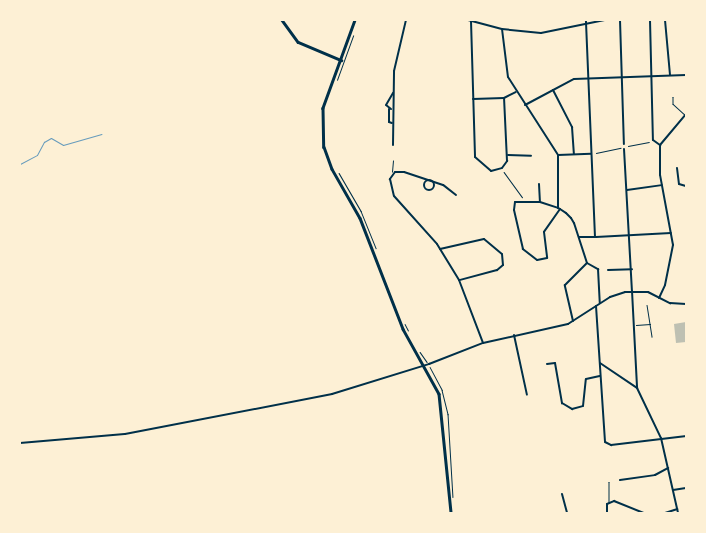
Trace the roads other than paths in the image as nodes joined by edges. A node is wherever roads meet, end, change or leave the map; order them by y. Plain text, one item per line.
1 (282, 20) edge
2 (355, 20) edge
3 (406, 20) edge
4 (470, 20) edge
5 (586, 20) edge
6 (605, 20) edge
7 (620, 20) edge
8 (650, 20) edge
9 (665, 20) edge
10 (586, 25) junction
11 (502, 29) junction
12 (341, 60) junction
13 (670, 75) junction
14 (686, 75) edge
15 (623, 76) junction
16 (651, 76) junction
17 (588, 77) junction
18 (553, 90) junction
19 (516, 92) junction
20 (393, 93) junction
21 (673, 97) dead end
22 (504, 98) junction
23 (473, 99) junction
24 (525, 105) junction
25 (391, 109) junction
26 (686, 115) edge
27 (624, 144) dead end
28 (393, 145) dead end
29 (660, 145) junction
30 (624, 149) dead end
31 (574, 154) junction
32 (591, 154) junction
33 (508, 155) junction
34 (558, 155) junction
35 (530, 156) dead end
36 (677, 168) dead end
37 (539, 184) dead end
38 (662, 185) junction
39 (686, 186) edge
40 (628, 190) junction
41 (456, 195) dead end
42 (540, 202) junction
43 (559, 208) junction
44 (671, 233) junction
45 (629, 236) junction
46 (579, 237) junction
47 (595, 237) junction
48 (440, 249) junction
49 (587, 263) junction
50 (632, 269) junction
51 (608, 270) dead end
52 (459, 280) junction
53 (632, 291) junction
54 (659, 298) junction
55 (600, 303) junction
56 (686, 304) edge
57 (647, 305) dead end
58 (596, 306) junction
59 (573, 322) junction
60 (634, 324) junction
61 (650, 324) junction
62 (514, 334) junction
63 (652, 337) dead end
64 (483, 342) junction
65 (600, 363) junction
66 (547, 364) dead end
67 (424, 365) junction
68 (600, 376) junction
69 (637, 388) junction
70 (527, 395) dead end
71 (686, 436) edge
72 (661, 438) junction
73 (20, 443) edge
74 (668, 468) junction
75 (620, 480) dead end
76 (608, 482) dead end
77 (686, 488) edge
78 (672, 490) junction
79 (562, 494) dead end
80 (609, 502) junction
81 (677, 509) junction
82 (451, 513) edge
83 (567, 513) edge
84 (606, 513) edge
85 (644, 513) edge
86 (665, 513) edge
87 (678, 513) edge

1 - 12 main road
2 - 12 main road
3 - 20 street
4 - 11 street
4 - 23 street
5 - 10 street
6 - 10 street
7 - 15 street
8 - 16 street
9 - 13 street
10 - 11 street
10 - 17 street
11 - 19 street
12 - 67 main road
13 - 14 street
13 - 16 street
15 - 16 street
15 - 17 street
15 - 27 street
16 - 29 street
17 - 18 street
17 - 32 street
18 - 24 street
18 - 31 street
19 - 22 street
19 - 24 street
20 - 25 street
20 - 25 street
21 - 26 lane
22 - 23 street
22 - 33 street
23 - 33 street
24 - 34 street
25 - 28 street
26 - 29 street
29 - 38 street
30 - 40 street
31 - 32 street
31 - 34 street
32 - 47 street
33 - 35 street
34 - 43 street
36 - 39 street
37 - 42 street
38 - 40 street
38 - 44 street
40 - 45 street
41 - 48 street
42 - 43 street
42 - 43 street
43 - 46 street
44 - 45 street
44 - 54 street
45 - 47 street
45 - 50 street
46 - 47 street
46 - 49 street
48 - 52 street
48 - 52 street
49 - 55 street
49 - 59 street
50 - 51 street
50 - 53 street
52 - 64 street
53 - 54 street
53 - 55 street
53 - 60 street
54 - 56 street
55 - 58 street
57 - 61 lane
58 - 59 street
58 - 65 street
59 - 62 street
60 - 61 lane
60 - 69 street
61 - 63 lane
62 - 64 street
62 - 70 street
64 - 67 street
65 - 68 street
65 - 69 street
66 - 68 street
67 - 73 street
67 - 82 main road
68 - 72 street
69 - 72 street
71 - 72 street
72 - 74 street
74 - 75 street
74 - 78 street
76 - 80 lane
77 - 78 street
78 - 81 street
79 - 83 street
80 - 84 street
80 - 85 street
81 - 86 street
81 - 87 street

